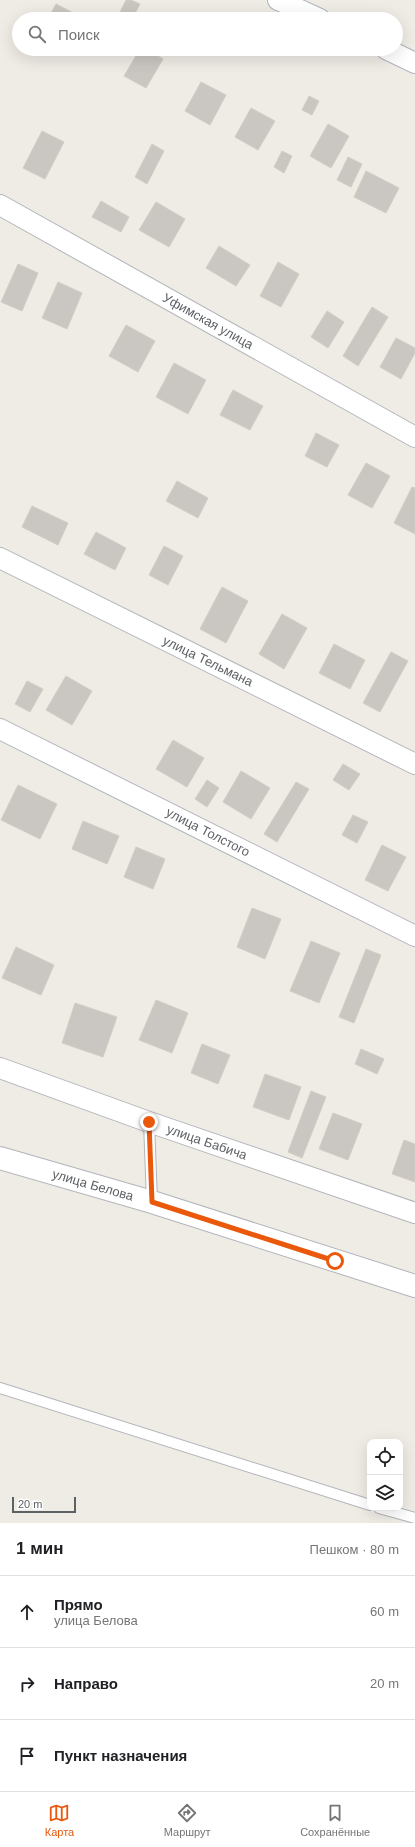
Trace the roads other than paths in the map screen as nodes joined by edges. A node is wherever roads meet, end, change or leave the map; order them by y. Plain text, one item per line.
1 (278, 0) edge
2 (305, 12) edge
3 (400, 56) edge
4 (415, 63) edge
5 (0, 205) edge
6 (415, 437) edge
7 (0, 558) edge
8 (0, 729) edge
9 (415, 764) edge
10 (415, 936) edge
11 (0, 1068) edge
12 (149, 1122) junction
13 (0, 1158) edge
14 (152, 1202) junction
15 (415, 1213) edge
16 (415, 1286) edge
17 (0, 1388) edge
18 (367, 1504) edge
19 (390, 1511) edge
20 (415, 1518) edge

1 - 2 street
3 - 4 street
5 - 6 street, Уфимская улица
7 - 9 street, улица Тельмана
8 - 10 street, улица Толстого
11 - 12 street, улица Бабича
12 - 14 lane
12 - 15 street, улица Бабича
13 - 14 main road, улица Белова
14 - 16 main road, улица Белова
17 - 18 lane
19 - 20 lane

